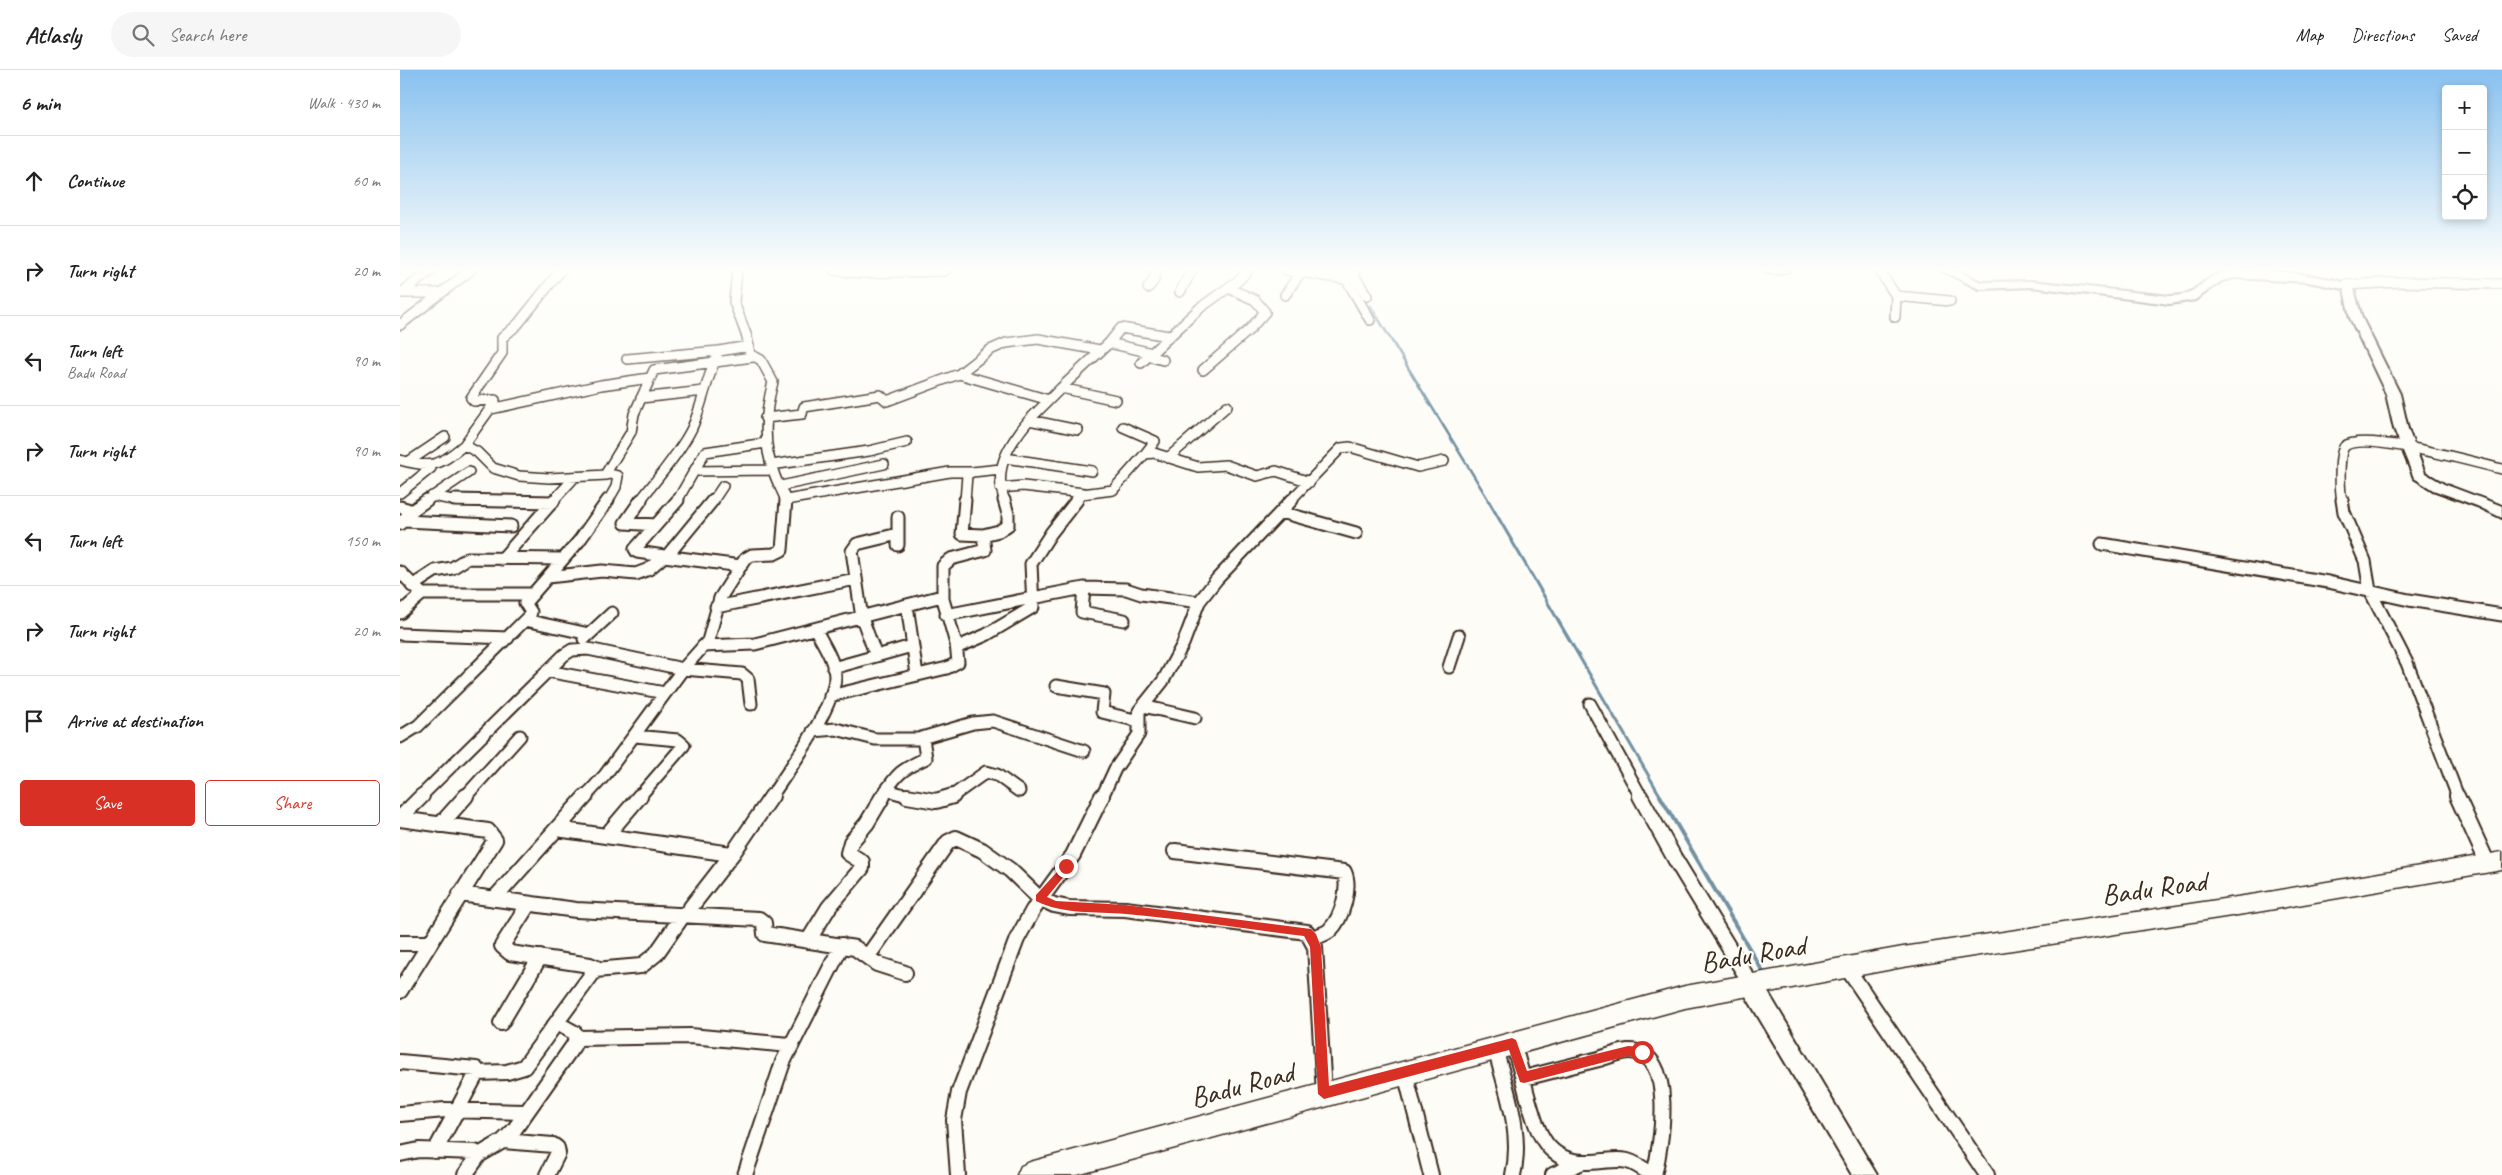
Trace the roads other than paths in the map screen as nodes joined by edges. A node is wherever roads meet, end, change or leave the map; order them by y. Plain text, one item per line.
1 (520, 322) edge
2 (741, 322) edge
3 (1187, 322) edge
4 (1256, 322) edge
5 (2358, 322) edge
6 (1169, 336) junction
7 (1109, 343) junction
8 (749, 346) junction
9 (1100, 350) junction
10 (719, 351) junction
11 (752, 357) junction
12 (1147, 357) junction
13 (627, 358) dead end
14 (1163, 360) dead end
15 (712, 364) junction
16 (1203, 370) dead end
17 (959, 374) junction
18 (650, 378) junction
19 (1061, 388) junction
20 (704, 391) junction
21 (641, 398) junction
22 (1049, 400) junction
23 (1116, 400) dead end
24 (1228, 406) dead end
25 (491, 409) junction
26 (765, 418) junction
27 (1029, 420) junction
28 (1123, 427) dead end
29 (1078, 430) dead end
30 (445, 437) dead end
31 (907, 442) dead end
32 (766, 443) junction
33 (464, 445) junction
34 (2408, 447) junction
35 (1145, 454) junction
36 (1005, 458) junction
37 (1168, 458) junction
38 (404, 461) edge
39 (1444, 461) dead end
40 (884, 464) dead end
41 (431, 468) junction
42 (772, 468) junction
43 (1001, 469) junction
44 (2502, 469) edge
45 (694, 471) junction
46 (1092, 471) dead end
47 (469, 472) dead end
48 (972, 472) junction
49 (607, 475) junction
50 (575, 477) junction
51 (1310, 482) junction
52 (723, 486) dead end
53 (780, 486) junction
54 (1000, 488) junction
55 (400, 493) edge
56 (1084, 493) junction
57 (432, 496) junction
58 (786, 500) junction
59 (553, 502) junction
60 (1281, 512) junction
61 (2502, 513) edge
62 (403, 517) edge
63 (898, 517) dead end
64 (656, 525) junction
65 (511, 526) dead end
66 (1356, 533) dead end
67 (983, 535) junction
68 (2102, 544) dead end
69 (666, 556) junction
70 (502, 559) junction
71 (562, 559) junction
72 (741, 566) junction
73 (400, 572) edge
74 (548, 577) junction
75 (856, 579) junction
76 (412, 586) junction
77 (1084, 588) junction
78 (2370, 591) junction
79 (422, 594) junction
80 (533, 594) junction
81 (942, 596) junction
82 (1032, 597) junction
83 (1199, 602) junction
84 (907, 606) junction
85 (716, 607) junction
86 (400, 613) edge
87 (612, 613) dead end
88 (946, 615) junction
89 (2502, 615) edge
90 (862, 618) junction
91 (525, 620) junction
92 (1124, 620) dead end
93 (816, 630) junction
94 (400, 634) edge
95 (589, 634) junction
96 (1459, 636) dead end
97 (508, 638) junction
98 (703, 646) junction
99 (912, 646) junction
100 (958, 647) junction
101 (572, 650) junction
102 (876, 656) junction
103 (1449, 667) dead end
104 (833, 668) junction
105 (683, 669) junction
106 (547, 671) junction
107 (916, 675) junction
108 (1056, 686) dead end
109 (665, 693) junction
110 (830, 696) junction
111 (751, 704) dead end
112 (1590, 704) dead end
113 (1142, 706) junction
114 (1195, 718) dead end
115 (1139, 721) junction
116 (812, 731) junction
117 (405, 734) edge
118 (520, 736) dead end
119 (635, 736) junction
120 (923, 738) junction
121 (400, 742) edge
122 (1084, 751) dead end
123 (886, 790) junction
124 (1019, 791) dead end
125 (400, 818) edge
126 (440, 825) junction
127 (557, 829) junction
128 (606, 836) junction
129 (1175, 851) dead end
130 (731, 854) junction
131 (2495, 862) edge
132 (460, 894) junction
133 (1040, 898) junction
134 (494, 900) junction
135 (528, 905) junction
136 (689, 914) junction
137 (1312, 938) junction
138 (808, 941) junction
139 (400, 943) edge
140 (429, 943) junction
141 (842, 945) junction
142 (868, 956) junction
143 (540, 957) junction
144 (1847, 968) junction
145 (595, 970) junction
146 (905, 973) dead end
147 (1751, 984) junction
148 (400, 991) edge
149 (501, 1023) dead end
150 (558, 1023) junction
151 (577, 1038) junction
152 (790, 1045) junction
153 (1504, 1046) junction
154 (400, 1062) edge
155 (477, 1073) junction
156 (1405, 1073) junction
157 (1524, 1078) junction
158 (1324, 1094) junction
159 (457, 1110) junction
160 (526, 1112) junction
161 (400, 1114) edge
162 (503, 1141) junction
163 (435, 1150) junction
164 (400, 1154) edge
165 (479, 1155) junction
166 (1580, 1163) junction
167 (465, 1175) edge
168 (547, 1175) edge
169 (745, 1175) edge
170 (958, 1175) edge
171 (1030, 1175) edge
172 (1431, 1175) edge
173 (1513, 1175) edge
174 (1553, 1175) edge
175 (1653, 1175) edge
176 (1865, 1175) edge
177 (1987, 1175) edge

1 - 25 street
2 - 8 street
3 - 6 street
4 - 16 street
5 - 34 street
6 - 7 street
6 - 12 street
7 - 9 street
7 - 12 street
8 - 10 street
8 - 11 street
9 - 17 street
9 - 19 street
10 - 13 street
10 - 15 street
11 - 15 street
11 - 26 street
12 - 14 street
15 - 18 street
15 - 20 street
17 - 22 street
17 - 26 street
18 - 21 street
18 - 25 street
19 - 22 street
19 - 23 street
20 - 21 street
20 - 64 street
21 - 49 street
22 - 27 street
24 - 37 street
25 - 33 street
26 - 32 street
27 - 29 street
27 - 36 street
28 - 35 street
30 - 38 street
31 - 42 street
32 - 42 street
32 - 45 street
33 - 41 street
33 - 50 street
34 - 44 street
34 - 61 street
34 - 78 street
35 - 37 street
35 - 56 street
36 - 43 street
36 - 46 street
37 - 51 street
38 - 41 street
39 - 51 street
40 - 53 street
41 - 55 street
42 - 45 street
42 - 53 street
43 - 48 street
43 - 54 street
45 - 64 street
47 - 57 street
48 - 58 street
48 - 67 street
49 - 50 street
49 - 71 street
50 - 59 street
51 - 60 street
52 - 69 street
53 - 58 street
54 - 56 street
54 - 67 street
56 - 82 street
57 - 59 street
57 - 62 street
58 - 72 street
59 - 70 street
60 - 66 street
60 - 83 street
62 - 65 street
63 - 75 street
64 - 69 street
67 - 81 street
68 - 78 street
69 - 72 street
69 - 74 street
70 - 71 street
70 - 76 street
71 - 74 street
72 - 85 street
73 - 76 street
74 - 80 street
75 - 85 street
75 - 90 street
76 - 79 street
77 - 82 street
77 - 83 street
77 - 92 street
78 - 89 street
78 - 131 street
79 - 80 street
79 - 86 street
80 - 91 street
81 - 84 street
81 - 88 street
82 - 88 street
82 - 100 street
83 - 113 street
84 - 90 street
84 - 99 street
85 - 98 street
87 - 95 street
88 - 100 street
90 - 93 street
90 - 102 street
91 - 95 street
91 - 97 street
93 - 98 street
93 - 104 street
94 - 97 street
95 - 101 street
96 - 103 street
97 - 117 street
98 - 105 street
99 - 102 street
99 - 107 street
100 - 107 street
101 - 105 street
101 - 106 street
102 - 104 street
104 - 110 street
105 - 109 street
105 - 111 street
106 - 109 street
106 - 125 street
107 - 110 street
108 - 115 street
109 - 119 street
110 - 116 street
112 - 147 street
113 - 114 street
113 - 115 street
115 - 133 street
116 - 120 street
116 - 130 street
117 - 121 street
118 - 126 street
119 - 127 street
119 - 128 street
120 - 122 street
120 - 123 street
123 - 124 street
123 - 138 street
125 - 126 street
126 - 132 street
127 - 128 street
127 - 134 street
128 - 130 street
129 - 137 street
130 - 136 street
131 - 144 main road, Badu Road
132 - 134 street
132 - 140 street
133 - 137 street
133 - 142 street
133 - 170 street
134 - 135 street
135 - 136 street
135 - 143 street
136 - 138 street
136 - 145 street
137 - 158 street
138 - 141 street
139 - 140 street
140 - 148 street
141 - 142 street
141 - 152 street
142 - 146 street
143 - 145 street
143 - 149 street
144 - 147 main road, Badu Road
144 - 177 street
145 - 150 street
147 - 153 main road, Badu Road
147 - 176 street
150 - 151 street
150 - 155 street
151 - 152 street
151 - 160 street
152 - 169 street
153 - 156 main road, Badu Road
153 - 157 street
153 - 173 street
154 - 155 street
155 - 159 street
156 - 158 main road, Badu Road
156 - 172 street
157 - 166 street
157 - 175 street
158 - 171 main road, Badu Road
159 - 160 street
159 - 161 street
159 - 163 street
160 - 162 street
162 - 165 street
162 - 168 street
163 - 164 street
163 - 165 street
165 - 167 street
166 - 174 street
166 - 175 street

